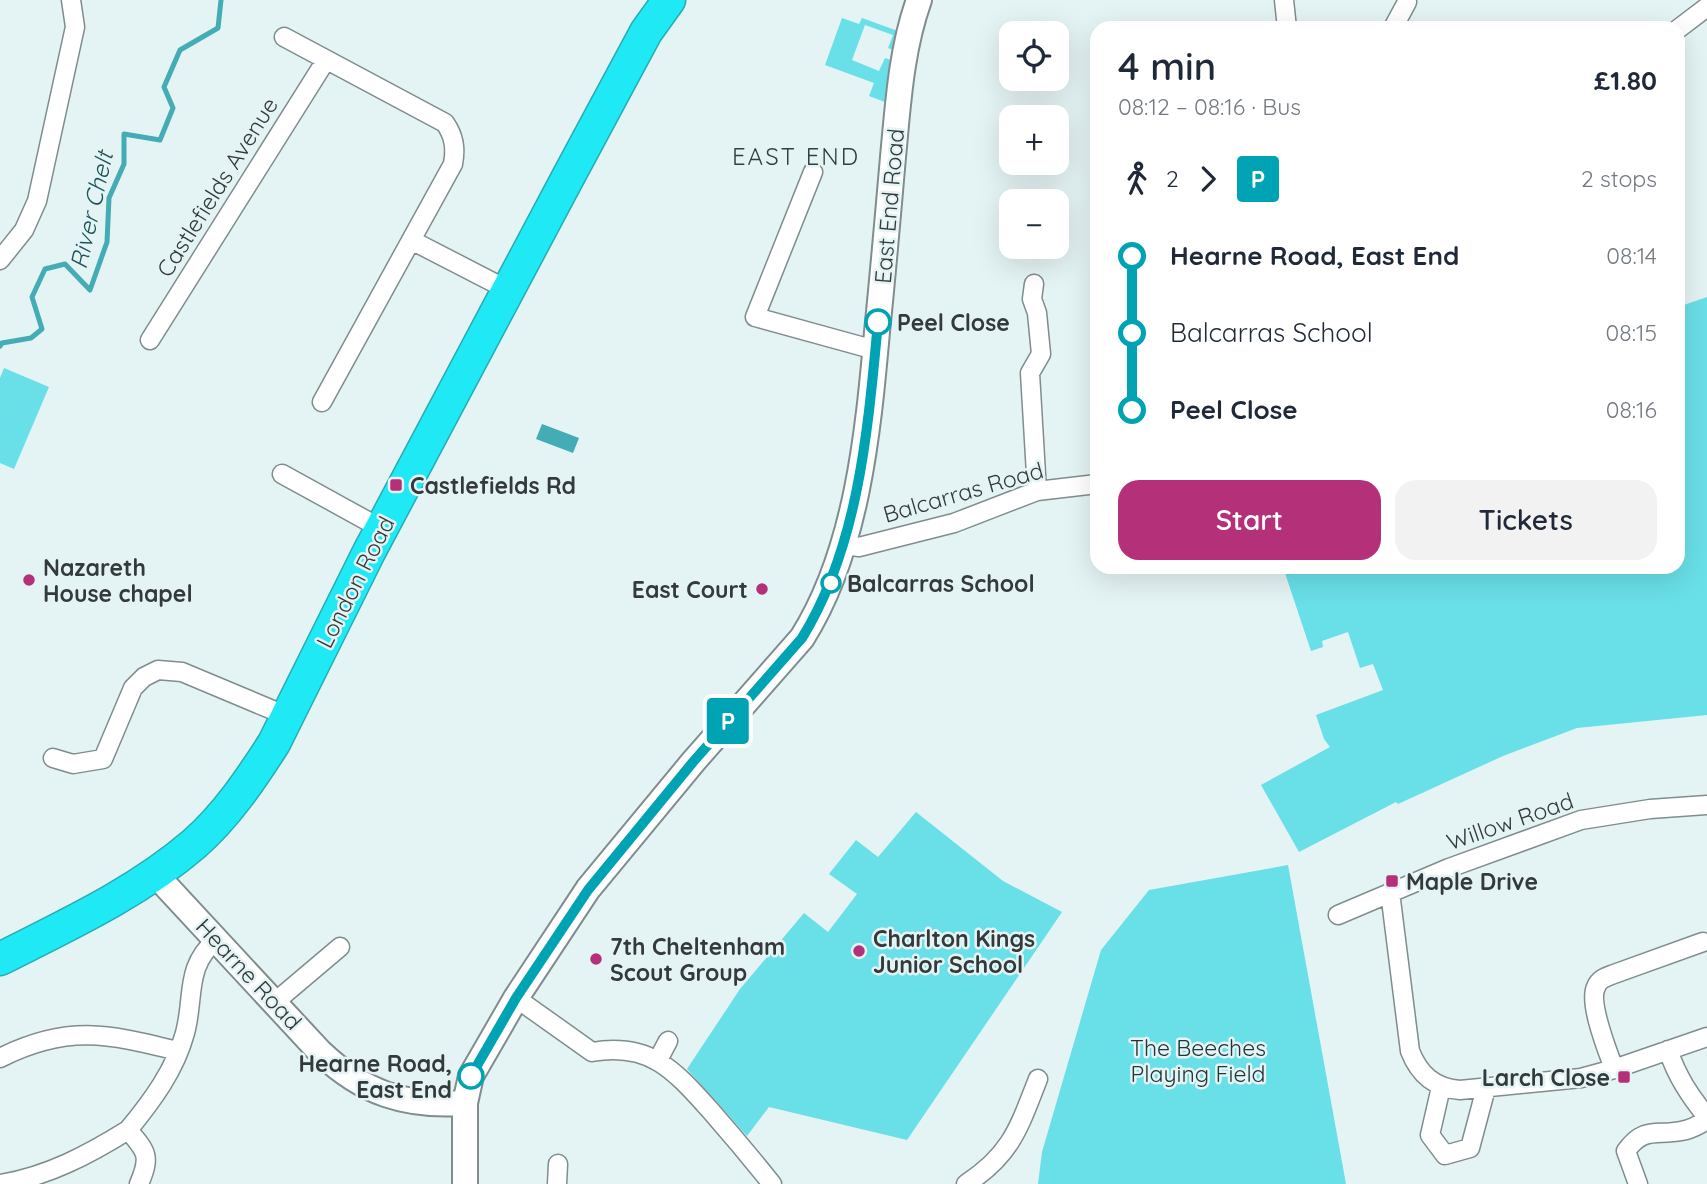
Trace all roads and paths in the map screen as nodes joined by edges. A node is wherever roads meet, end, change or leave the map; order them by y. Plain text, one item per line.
1 (71, 0) edge
2 (668, 0) edge
3 (919, 0) edge
4 (1284, 0) edge
5 (1407, 2) edge
6 (1707, 7) edge
7 (1286, 21) edge
8 (1397, 21) edge
9 (1685, 24) edge
10 (284, 37) dead end
11 (326, 60) junction
12 (813, 172) dead end
13 (411, 240) junction
14 (0, 260) edge
15 (1034, 284) dead end
16 (508, 290) junction
17 (150, 340) dead end
18 (875, 350) junction
19 (322, 402) dead end
20 (282, 474) dead end
21 (1090, 485) edge
22 (1037, 491) junction
23 (382, 528) junction
24 (844, 545) junction
25 (288, 716) junction
26 (53, 758) dead end
27 (1707, 805) edge
28 (154, 873) junction
29 (1390, 892) junction
30 (1338, 915) dead end
31 (217, 939) junction
32 (1703, 942) dead end
33 (340, 947) dead end
34 (0, 959) edge
35 (516, 998) junction
36 (275, 1002) junction
37 (1707, 1037) edge
38 (668, 1041) dead end
39 (1668, 1050) junction
40 (178, 1051) junction
41 (0, 1058) edge
42 (658, 1060) junction
43 (1614, 1069) junction
44 (1038, 1079) dead end
45 (1441, 1087) junction
46 (1486, 1088) junction
47 (465, 1103) junction
48 (1707, 1119) edge
49 (128, 1129) junction
50 (558, 1164) dead end
51 (465, 1177) edge
52 (1, 1184) edge
53 (139, 1184) edge
54 (557, 1184) edge
55 (772, 1184) edge
56 (966, 1184) edge
57 (1638, 1184) edge

1 - 14 street
2 - 16 highway, London Road
3 - 18 street, East End Road
4 - 7 street
5 - 8 street
6 - 9 street
10 - 11 street
11 - 13 street
11 - 17 street, Castlefields Avenue
12 - 18 street
13 - 16 street
13 - 19 street
15 - 22 street
16 - 23 highway, London Road
18 - 24 street, East End Road
20 - 23 street
21 - 22 street, Balcarras Road
22 - 24 street, Balcarras Road
23 - 25 highway, London Road
24 - 35 street, East End Road
25 - 26 street
25 - 28 highway, London Road
27 - 29 street, Willow Road
28 - 31 street, Hearne Road
28 - 34 highway, London Road
29 - 30 street, Willow Road
29 - 45 street
31 - 36 street, Hearne Road
31 - 40 street
32 - 43 street
33 - 36 street
35 - 42 street
35 - 47 street, East End Road
36 - 47 street, Hearne Road
37 - 39 street
38 - 42 street
39 - 43 street
39 - 48 street
40 - 41 street
40 - 49 street
42 - 55 street
43 - 46 street
44 - 56 street
45 - 46 street
45 - 46 street
47 - 51 street, East End Road
48 - 57 street
49 - 52 street
49 - 53 street
50 - 54 street

